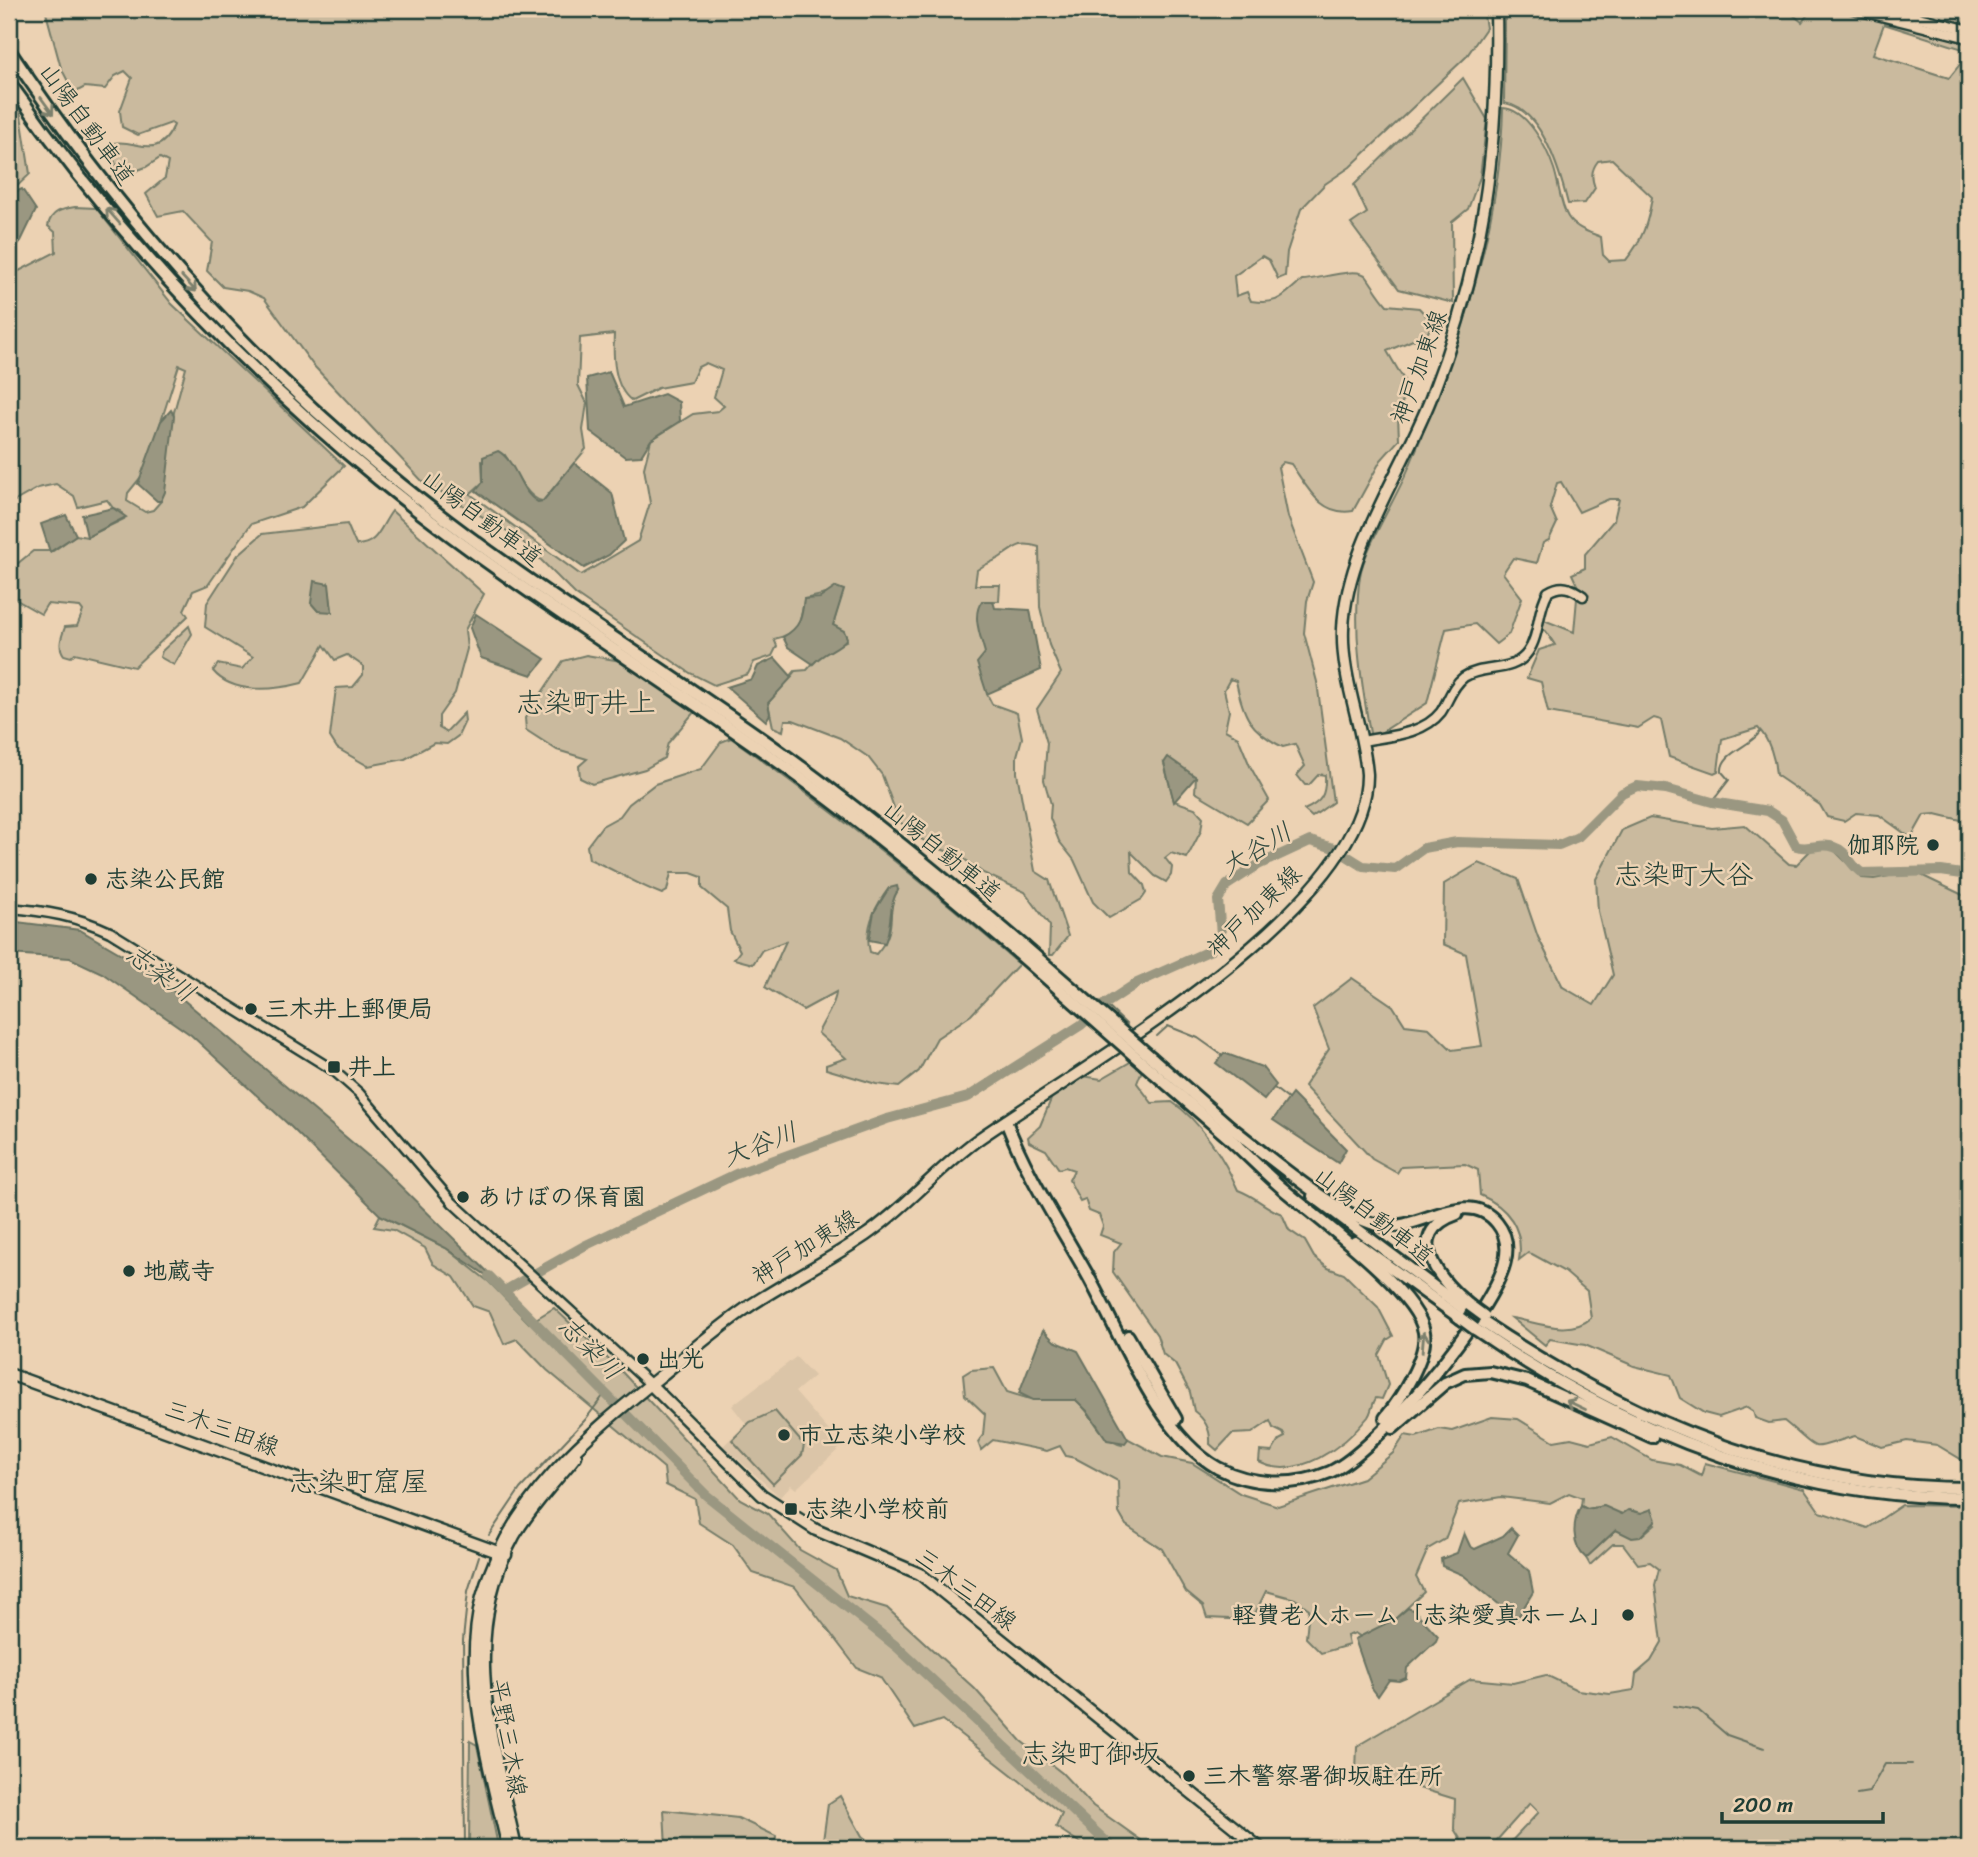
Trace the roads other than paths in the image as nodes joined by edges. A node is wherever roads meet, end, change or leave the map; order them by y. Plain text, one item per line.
1 (1496, 9) edge
2 (1853, 9) edge
3 (1886, 9) edge
4 (1969, 30) edge
5 (1969, 38) edge
6 (9, 50) edge
7 (9, 82) edge
8 (1583, 596) dead end
9 (1362, 741) junction
10 (9, 908) edge
11 (1021, 950) junction
12 (1148, 1061) junction
13 (1006, 1121) junction
14 (1229, 1126) junction
15 (1231, 1140) junction
16 (1465, 1311) junction
17 (1480, 1322) junction
18 (9, 1374) edge
19 (646, 1388) junction
20 (1396, 1403) junction
21 (1368, 1446) junction
22 (1779, 1474) junction
23 (1969, 1488) edge
24 (1969, 1498) edge
25 (502, 1554) junction
26 (508, 1848) edge
27 (516, 1848) edge
28 (1260, 1848) edge

1 - 9 main road, 神戸加東線
2 - 5 street
3 - 4 street
6 -> 11 highway, 山陽自動車道
11 -> 7 highway, 山陽自動車道
8 - 9 street
9 - 13 main road, 神戸加東線
10 - 19 street
11 - 12 highway, 山陽自動車道, bridge
12 - 14 highway, 山陽自動車道
12 - 15 highway, 山陽自動車道
13 - 19 main road, 神戸加東線
13 - 20 highway
13 - 21 highway
14 - 16 highway, 山陽自動車道
14 - 21 highway
15 - 16 highway, 山陽自動車道
20 -> 15 highway
16 - 17 highway, 山陽自動車道, bridge
16 - 17 highway, bridge
16 - 20 highway
17 - 22 highway, 山陽自動車道
17 - 23 highway, 山陽自動車道
18 - 25 main road, 三木三田線
19 - 25 main road
19 - 28 main road, 三木三田線
22 -> 21 highway
22 - 24 highway, 山陽自動車道
25 - 26 main road, 平野三木線
25 - 27 main road, 平野三木線

